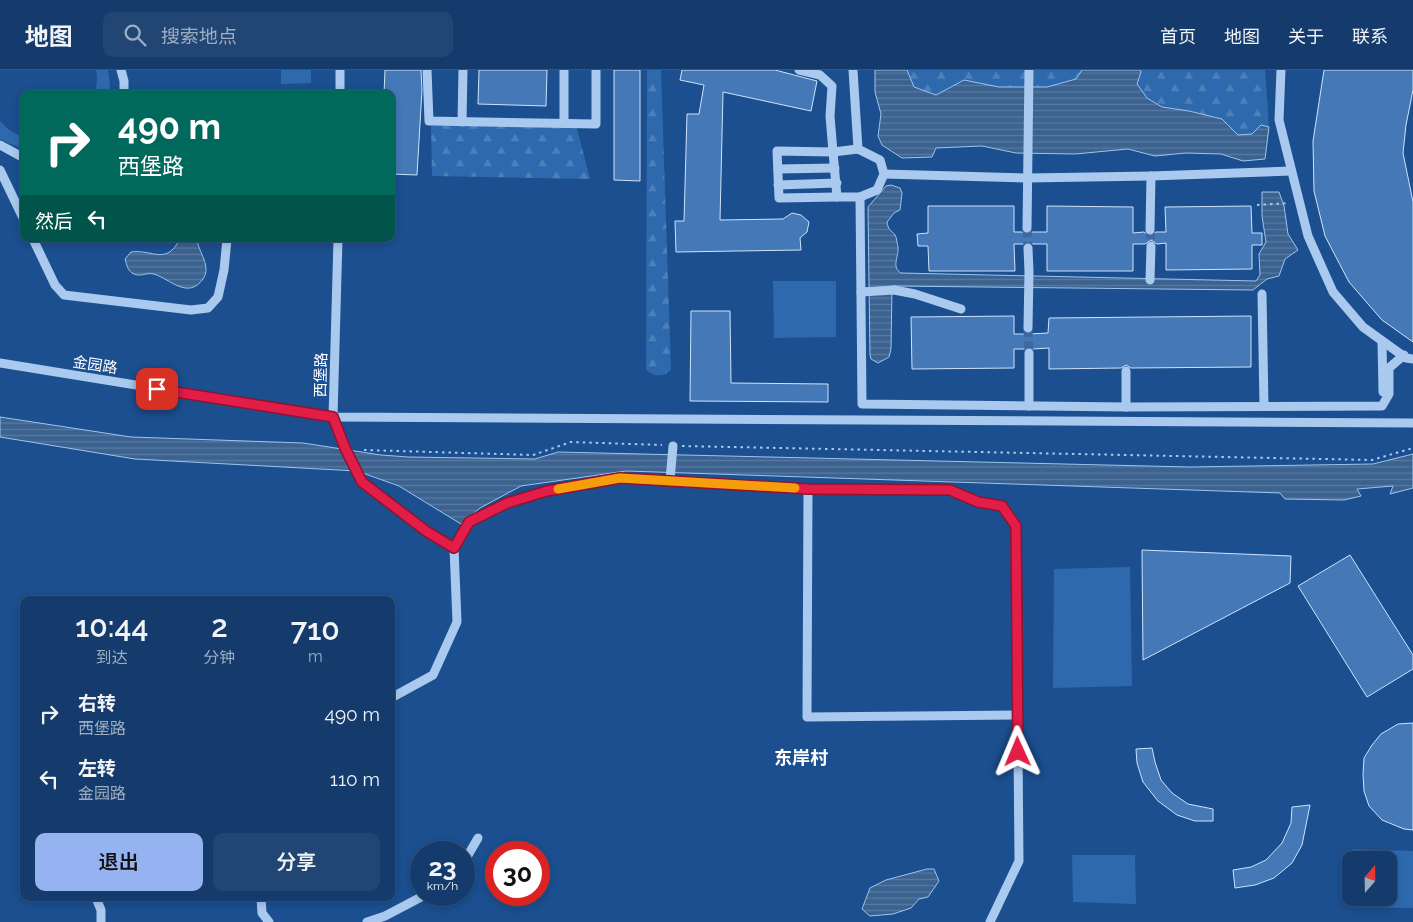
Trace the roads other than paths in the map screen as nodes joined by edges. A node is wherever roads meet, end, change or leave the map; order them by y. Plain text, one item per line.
1 (121, 70) edge
2 (340, 70) edge
3 (427, 70) edge
4 (463, 70) edge
5 (564, 70) edge
6 (596, 70) edge
7 (799, 70) edge
8 (826, 70) edge
9 (854, 70) edge
10 (1029, 70) edge
11 (1281, 70) edge
12 (829, 83) junction
13 (124, 90) edge
14 (340, 90) edge
15 (462, 122) junction
16 (564, 123) junction
17 (0, 145) edge
18 (858, 150) junction
19 (833, 152) junction
20 (20, 156) edge
21 (835, 168) junction
22 (778, 169) junction
23 (0, 170) edge
24 (1291, 171) junction
25 (884, 174) junction
26 (1151, 176) junction
27 (1028, 178) junction
28 (837, 183) junction
29 (778, 185) junction
30 (838, 197) junction
31 (860, 197) junction
32 (20, 212) edge
33 (1028, 228) tunnel mouth
34 (1150, 230) tunnel mouth
35 (34, 242) edge
36 (227, 242) edge
37 (338, 242) edge
38 (1151, 246) tunnel mouth
39 (1028, 248) tunnel mouth
40 (1150, 280) dead end
41 (864, 292) junction
42 (1262, 294) dead end
43 (961, 309) dead end
44 (1028, 328) tunnel mouth
45 (1382, 342) junction
46 (1029, 353) tunnel mouth
47 (1404, 355) junction
48 (1413, 359) edge
49 (0, 363) edge
50 (1126, 371) dead end
51 (1029, 406) junction
52 (1264, 406) junction
53 (1374, 406) junction
54 (1126, 407) junction
55 (333, 417) junction
56 (1413, 423) edge
57 (673, 446) road end
58 (670, 480) junction
59 (808, 489) junction
60 (454, 548) junction
61 (395, 696) edge
62 (1018, 715) junction
63 (478, 838) dead end
64 (475, 843) edge
65 (97, 901) edge
66 (261, 901) edge
67 (410, 903) edge
68 (101, 922) edge
69 (269, 922) edge
70 (367, 922) edge
71 (990, 922) edge

1 - 13 street
2 - 14 street
3 - 15 street
4 - 15 street
5 - 16 street
6 - 16 street
7 - 12 street
8 - 12 street
9 - 18 street
10 - 27 street
11 - 24 street
12 - 19 street
15 - 16 street
17 - 20 street
18 - 19 street
18 - 25 street
19 - 21 street
19 - 22 street
21 - 22 street
21 - 28 street
22 - 29 street
23 - 32 street
24 - 26 street
24 - 45 street
25 - 27 street
25 - 31 street
26 - 27 street
26 - 34 street
27 - 33 street
28 - 29 street
28 - 30 street
29 - 30 street
30 - 31 street
31 - 41 street
35 - 36 street
37 - 55 street, 西堡路
38 - 40 street
39 - 44 street
41 - 43 street
41 - 51 street
42 - 52 street
45 - 47 street
45 - 53 street
46 - 51 street
47 - 48 street
47 - 53 street
49 - 55 street, 金园路
50 - 54 street
51 - 54 street
52 - 53 street
52 - 54 street
55 - 56 street, 金园路
55 - 60 street, 西堡路
57 - 58 street
58 - 59 street
58 - 60 street
59 - 62 street
59 - 62 street
60 - 61 street
62 - 71 street
63 - 64 street
65 - 68 street
66 - 69 street
67 - 70 street

